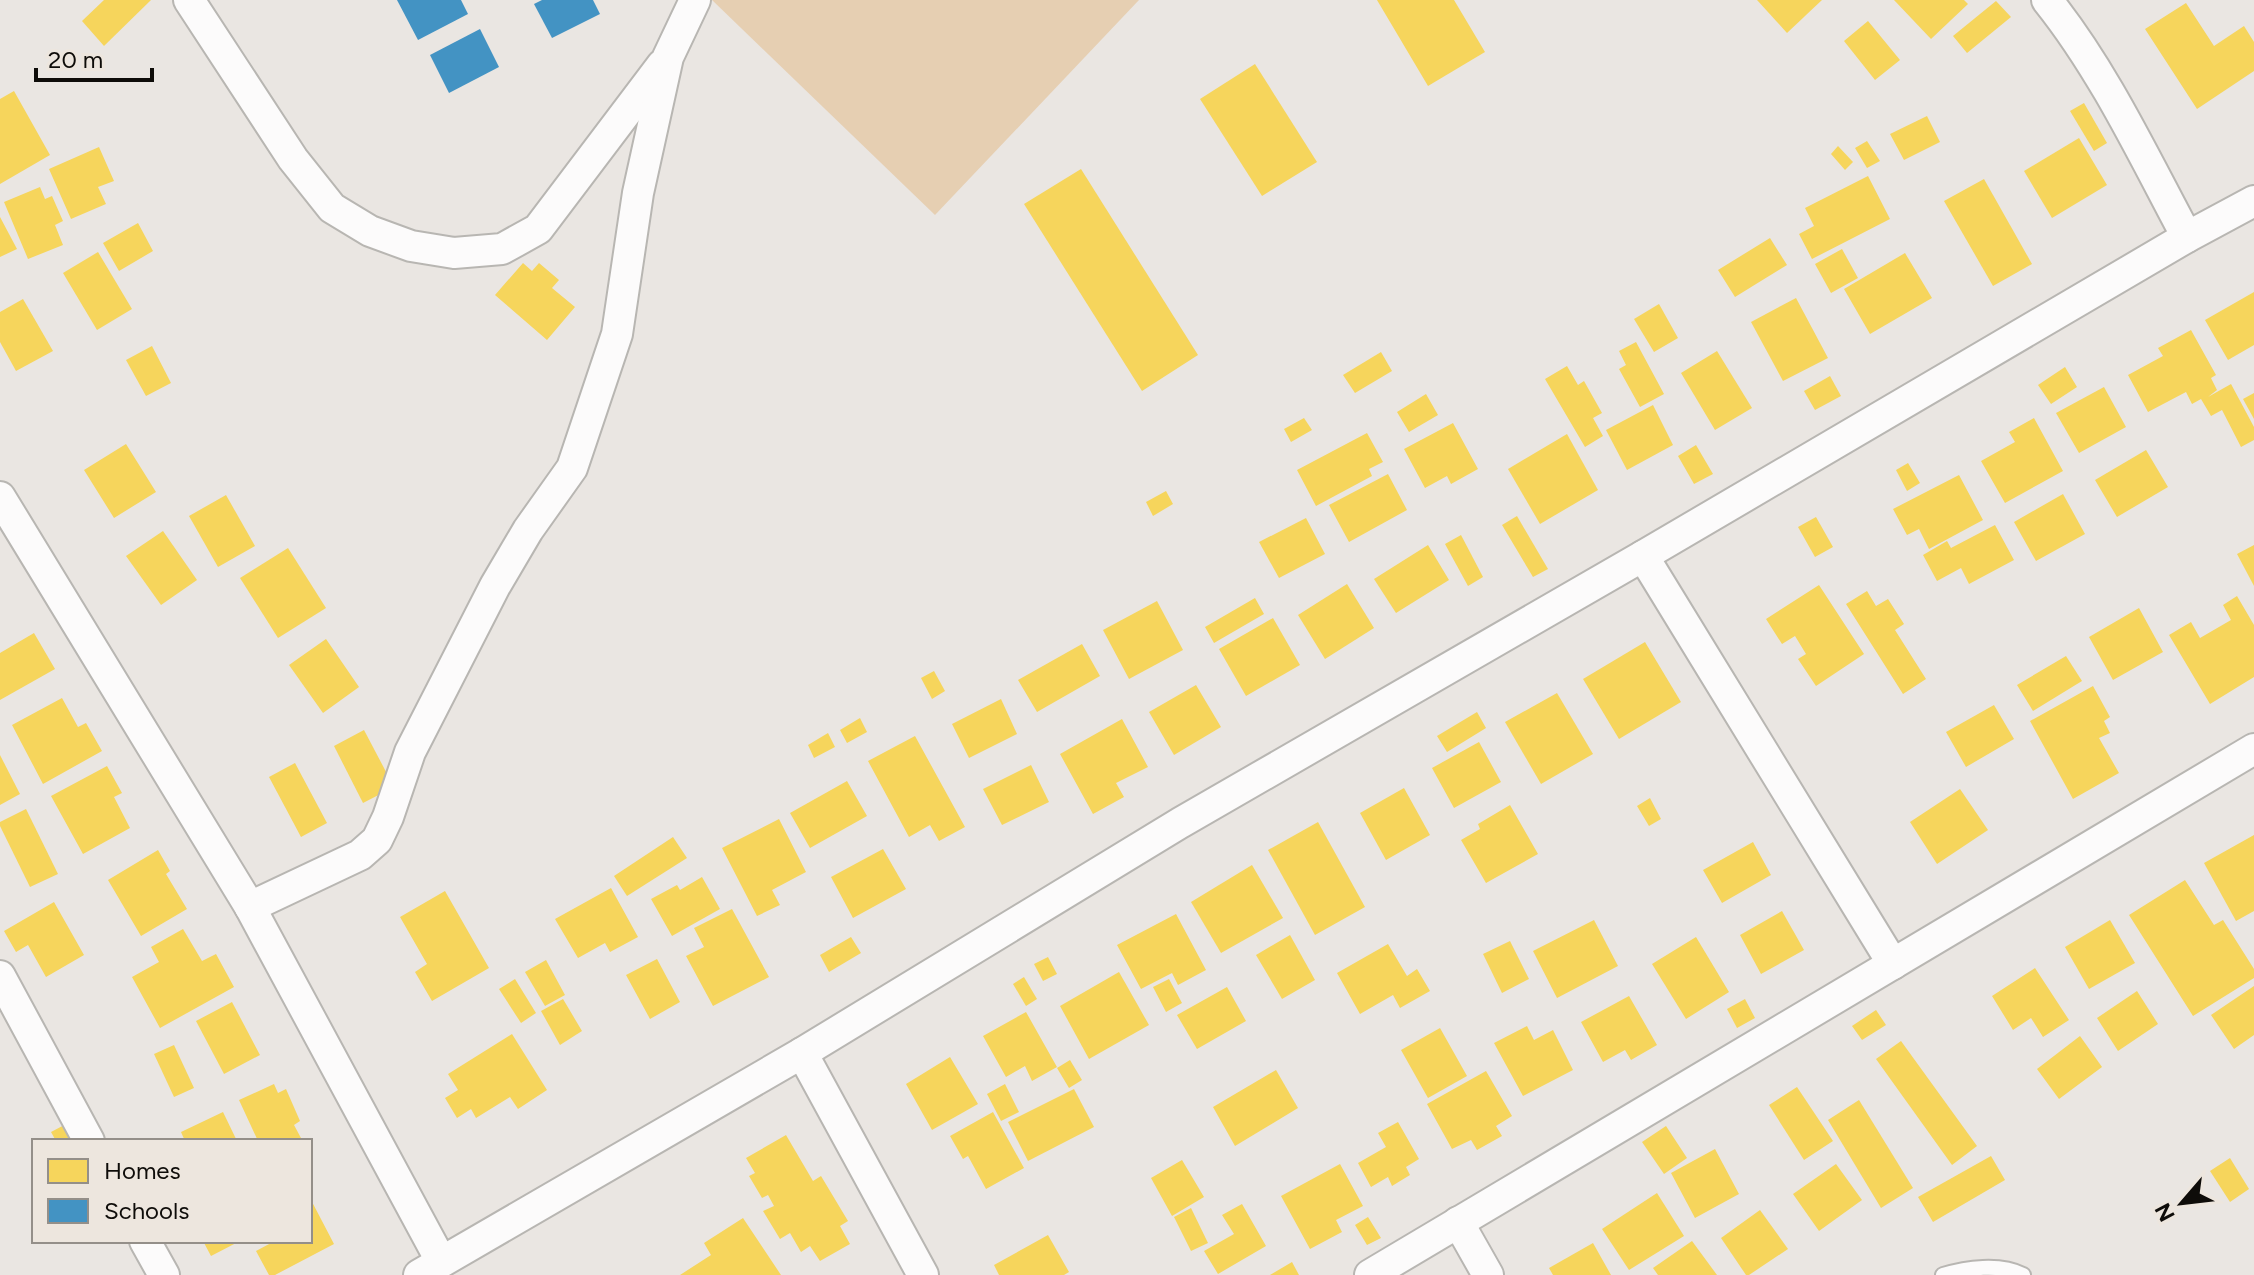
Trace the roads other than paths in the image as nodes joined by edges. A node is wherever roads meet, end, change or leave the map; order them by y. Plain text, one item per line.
1 (189, 0) edge
2 (695, 0) edge
3 (2047, 0) edge
4 (668, 57) junction
5 (2254, 201) edge
6 (2187, 237) junction
7 (0, 497) edge
8 (1643, 556) junction
9 (2254, 749) edge
10 (250, 907) junction
11 (1893, 964) junction
12 (0, 976) edge
13 (802, 1053) junction
14 (88, 1139) edge
15 (1458, 1222) junction
16 (146, 1243) edge
17 (430, 1268) edge
18 (164, 1275) edge
19 (923, 1275) edge
20 (1370, 1275) edge
21 (1488, 1275) edge
22 (1943, 1275) edge
23 (2023, 1275) edge

1 - 4 street
2 - 4 street
3 - 6 street
4 - 10 street
5 - 6 street
6 - 8 street
7 - 10 street
8 - 11 street
8 - 13 street
9 - 11 street
10 - 17 street
11 - 15 street
12 - 14 street
13 - 17 street
13 - 19 street
15 - 20 street
15 - 21 street
16 - 18 street
22 - 23 lane

